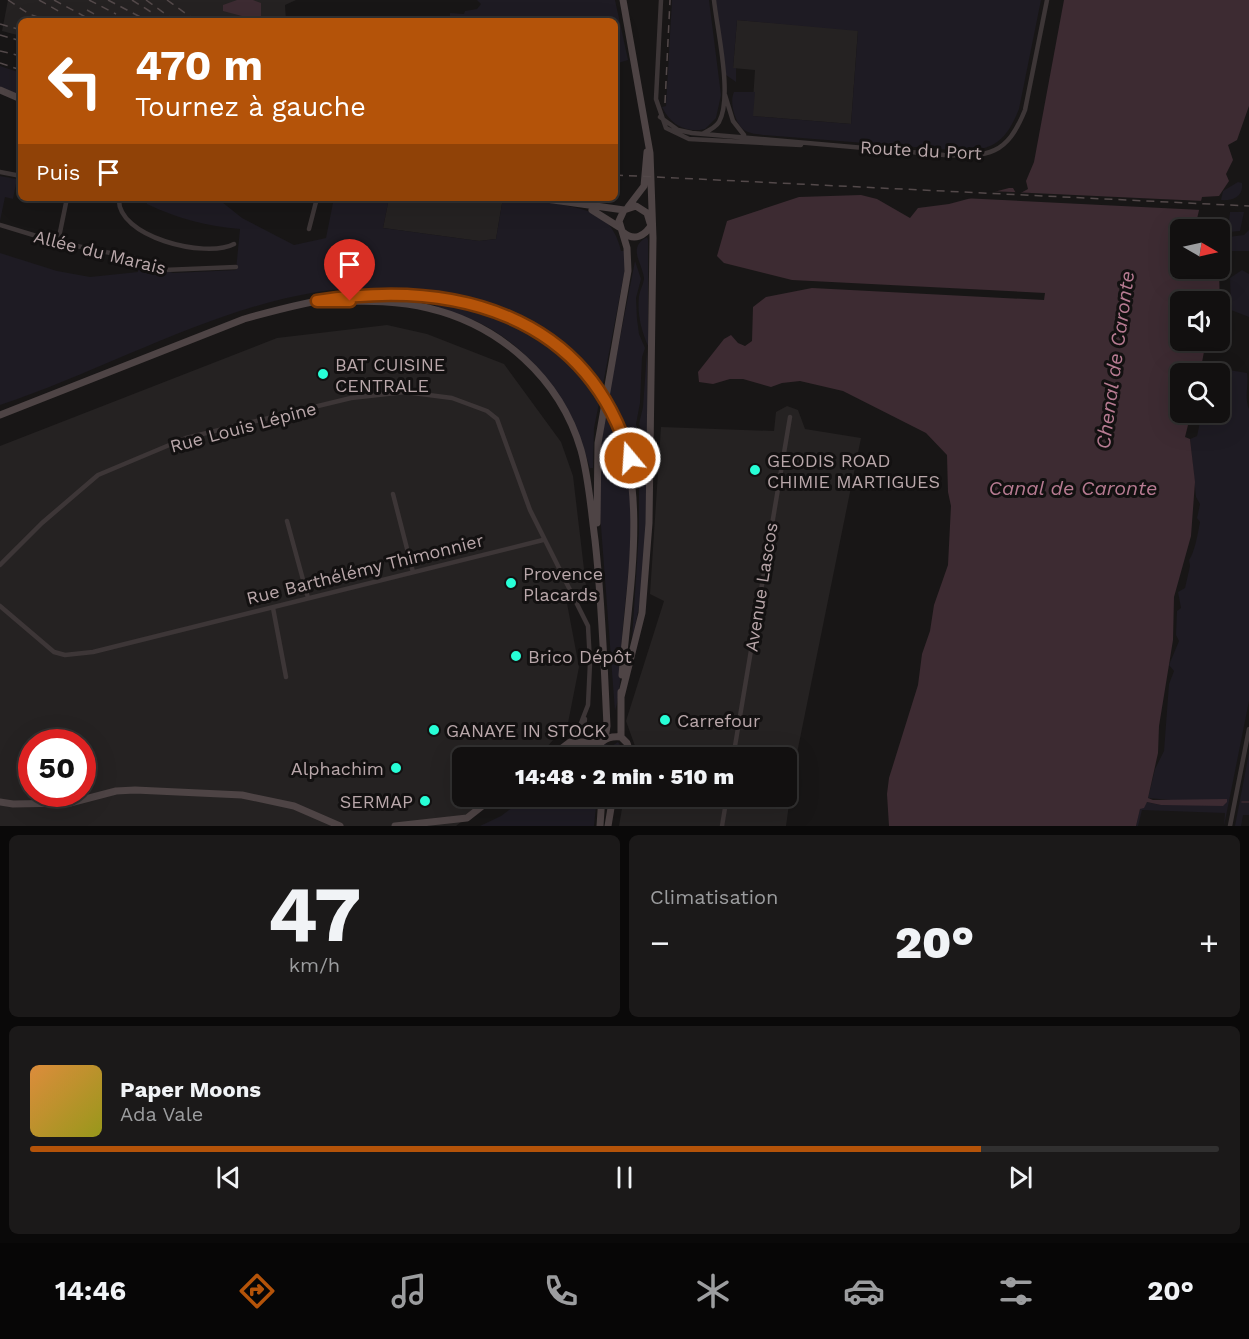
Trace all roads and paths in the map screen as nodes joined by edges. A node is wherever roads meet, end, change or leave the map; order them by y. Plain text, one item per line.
1 (624, 0) edge
2 (661, 0) edge
3 (714, 0) edge
4 (1047, 0) edge
5 (0, 90) edge
6 (724, 92) junction
7 (18, 98) edge
8 (660, 117) junction
9 (719, 121) junction
10 (733, 122) junction
11 (647, 134) junction
12 (701, 134) junction
13 (726, 135) junction
14 (746, 137) junction
15 (726, 142) junction
16 (825, 145) junction
17 (0, 172) edge
18 (18, 175) edge
19 (66, 201) edge
20 (119, 201) edge
21 (315, 201) edge
22 (555, 201) edge
23 (581, 206) junction
24 (626, 209) junction
25 (652, 224) junction
26 (0, 225) edge
27 (620, 228) junction
28 (309, 229) dead end
29 (58, 242) junction
30 (234, 244) dead end
31 (236, 267) dead end
32 (317, 301) junction
33 (0, 414) edge
34 (789, 417) dead end
35 (393, 494) dead end
36 (287, 521) dead end
37 (543, 540) junction
38 (0, 565) edge
39 (598, 565) junction
40 (413, 572) junction
41 (308, 598) junction
42 (0, 606) edge
43 (273, 608) junction
44 (286, 677) dead end
45 (621, 696) junction
46 (588, 705) junction
47 (1249, 729) edge
48 (621, 737) junction
49 (572, 741) junction
50 (602, 741) junction
51 (591, 742) junction
52 (564, 747) edge
53 (580, 747) edge
54 (598, 747) edge
55 (628, 747) edge
56 (736, 747) edge
57 (0, 802) edge
58 (481, 807) edge
59 (601, 807) edge
60 (611, 807) edge
61 (725, 807) edge
62 (340, 826) edge
63 (394, 826) edge
64 (600, 826) edge
65 (608, 826) edge
66 (722, 826) edge
67 (1230, 826) edge

1 - 11 street
2 - 8 street
3 - 6 street
4 - 16 street, Route du Port
5 - 7 street
6 - 9 street
6 - 10 street
8 - 12 street, Route du Port
8 - 15 street, Route du Port
9 - 12 street
9 - 13 street
10 - 13 street
10 - 14 street
11 - 24 street
11 - 25 street
12 - 13 street, Route du Port
13 - 14 street, Route du Port
13 - 15 street
14 - 16 street, Route du Port
15 - 16 street, Route du Port
17 - 18 street
19 - 29 street
20 - 30 street
21 - 28 street
22 - 23 street
23 - 24 street
23 - 27 street
24 - 25 street
24 - 27 street
25 - 27 street
25 - 45 street
26 - 29 street, Allée du Marais
27 - 39 street
29 - 31 street, Allée du Marais
32 - 33 street
32 - 39 street
32 - 45 street, bridge
34 - 56 street, Avenue Lascos
35 - 40 street
36 - 41 street
37 - 38 street, Rue Louis Lépine
37 - 40 street, Rue Barthélémy Thimonnier
37 - 46 street
39 - 50 street
40 - 41 street, Rue Barthélémy Thimonnier
41 - 43 street, Rue Barthélémy Thimonnier
42 - 43 street, Rue Barthélémy Thimonnier
43 - 44 street
45 - 48 street
46 - 49 street
46 - 51 street
47 - 67 street
48 - 50 street
48 - 55 street
49 - 51 street
49 - 52 street
49 - 53 street
50 - 51 street
50 - 54 street
57 - 62 street
58 - 63 street
59 - 64 street
60 - 65 street
61 - 66 street

